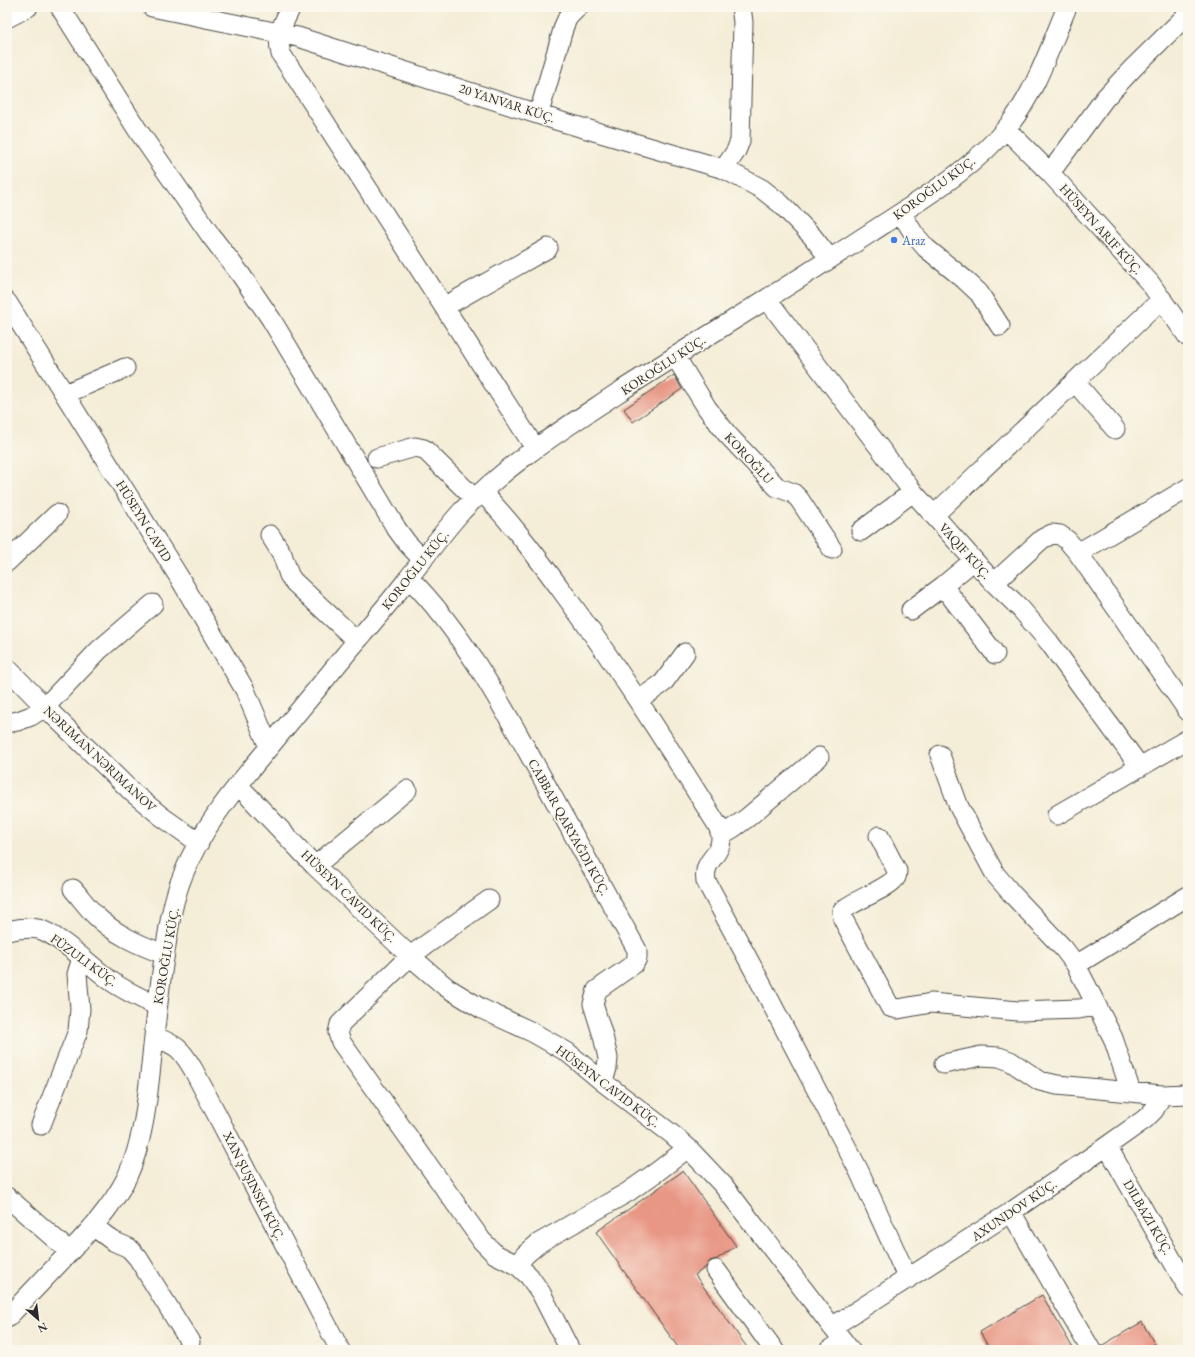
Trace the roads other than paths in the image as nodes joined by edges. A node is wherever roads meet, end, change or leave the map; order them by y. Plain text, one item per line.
1 (28, 7) edge
2 (60, 7) edge
3 (152, 7) edge
4 (291, 7) edge
5 (578, 7) edge
6 (741, 7) edge
7 (1067, 7) edge
8 (1188, 14) edge
9 (7, 18) edge
10 (279, 32) junction
11 (539, 113) junction
12 (1006, 129) junction
13 (724, 169) junction
14 (1050, 173) junction
15 (901, 213) junction
16 (548, 248) dead end
17 (830, 259) junction
18 (1162, 298) junction
19 (767, 299) junction
20 (7, 302) edge
21 (444, 307) junction
22 (1000, 326) dead end
23 (1188, 337) edge
24 (676, 356) junction
25 (124, 368) dead end
26 (1075, 382) junction
27 (65, 394) junction
28 (1115, 430) dead end
29 (535, 448) junction
30 (377, 458) dead end
31 (1188, 488) edge
32 (913, 492) junction
33 (478, 496) junction
34 (57, 514) dead end
35 (934, 515) junction
36 (861, 531) dead end
37 (270, 535) dead end
38 (832, 549) dead end
39 (1078, 553) junction
40 (423, 560) junction
41 (973, 561) junction
42 (7, 562) edge
43 (409, 578) junction
44 (994, 583) junction
45 (943, 586) junction
46 (153, 604) dead end
47 (911, 610) dead end
48 (357, 641) junction
49 (685, 653) dead end
50 (995, 654) dead end
51 (7, 668) edge
52 (639, 700) junction
53 (1185, 701) edge
54 (45, 707) junction
55 (7, 723) edge
56 (1188, 739) edge
57 (269, 747) junction
58 (940, 755) dead end
59 (819, 757) dead end
60 (1140, 767) junction
61 (238, 785) junction
62 (407, 790) dead end
63 (1057, 815) dead end
64 (721, 835) junction
65 (879, 836) dead end
66 (199, 842) junction
67 (315, 866) junction
68 (72, 889) dead end
69 (1188, 896) edge
70 (489, 900) dead end
71 (7, 932) edge
72 (164, 954) junction
73 (410, 956) junction
74 (82, 958) junction
75 (1076, 965) junction
76 (157, 1006) junction
77 (1097, 1006) junction
78 (154, 1036) junction
79 (944, 1064) dead end
80 (603, 1082) junction
81 (1132, 1092) junction
82 (1188, 1094) edge
83 (1162, 1095) junction
84 (41, 1124) dead end
85 (1107, 1146) junction
86 (688, 1148) junction
87 (7, 1197) edge
88 (1011, 1212) junction
89 (94, 1226) junction
90 (70, 1252) junction
91 (517, 1265) junction
92 (716, 1270) dead end
93 (908, 1279) junction
94 (1188, 1288) edge
95 (7, 1318) edge
96 (190, 1342) dead end
97 (838, 1342) edge
98 (340, 1350) edge
99 (570, 1350) edge
100 (774, 1350) edge
101 (1091, 1350) edge

1 - 9 street
2 - 40 street
3 - 10 street, 20 YANVAR KÜÇ.
4 - 10 street
5 - 11 street
6 - 13 street
7 - 12 street, KOROĞLU KÜÇ.
8 - 14 street
10 - 11 street, 20 YANVAR KÜÇ.
10 - 21 street
11 - 13 street, 20 YANVAR KÜÇ.
12 - 14 street, HÜSEYN ARIF KÜÇ.
12 - 15 street, KOROĞLU KÜÇ.
13 - 17 street, 20 YANVAR KÜÇ.
14 - 18 street, HÜSEYN ARIF KÜÇ.
15 - 17 street, KOROĞLU KÜÇ.
15 - 22 street
16 - 21 street
17 - 19 street, KOROĞLU KÜÇ.
18 - 23 street, HÜSEYN ARIF KÜÇ.
18 - 26 street
19 - 24 street, KOROĞLU KÜÇ.
19 - 32 street, VAQIF KÜÇ.
20 - 27 street, HÜSEYN CAVID
21 - 29 street
24 - 29 street, KOROĞLU KÜÇ.
24 - 38 street, KOROĞLU
25 - 27 street
26 - 28 street
26 - 35 street
27 - 57 street, HÜSEYN CAVID
29 - 33 street, KOROĞLU KÜÇ.
30 - 33 street
31 - 39 street
32 - 35 street, VAQIF KÜÇ.
32 - 36 street
33 - 40 street, KOROĞLU KÜÇ.
33 - 52 street
34 - 42 street
35 - 41 street, VAQIF KÜÇ.
37 - 48 street
39 - 44 street, VAQIF KÜÇ.
39 - 53 street, VAQIF KÜÇ.
40 - 43 street, KOROĞLU KÜÇ.
41 - 44 street, VAQIF KÜÇ.
41 - 45 street
43 - 48 street, KOROĞLU KÜÇ.
43 - 80 street
44 - 60 street
45 - 47 street
45 - 50 street
46 - 54 street
48 - 57 street, KOROĞLU KÜÇ.
49 - 52 street
51 - 54 street, NƏRIMAN NƏRIMANOV
52 - 64 street
54 - 55 street
54 - 66 street, NƏRIMAN NƏRIMANOV
56 - 60 street
57 - 61 street, KOROĞLU KÜÇ.
58 - 75 street
59 - 64 street
60 - 63 street
61 - 66 street, KOROĞLU KÜÇ.
61 - 67 street, HÜSEYN CAVID KÜÇ.
62 - 67 street
64 - 93 street
65 - 77 street
66 - 72 street, KOROĞLU KÜÇ.
67 - 73 street, HÜSEYN CAVID KÜÇ.
68 - 72 street
69 - 75 street
70 - 73 street
71 - 74 street, FÜZULI KÜÇ.
72 - 76 street, KOROĞLU KÜÇ.
73 - 80 street, HÜSEYN CAVID KÜÇ.
73 - 91 street
74 - 76 street, FÜZULI KÜÇ.
74 - 84 street
75 - 77 street
76 - 78 street, KOROĞLU KÜÇ.
77 - 81 street
78 - 89 street, KOROĞLU KÜÇ.
78 - 98 street, XAN ŞUŞINSKI KÜÇ.
79 - 81 street
80 - 86 street, HÜSEYN CAVID KÜÇ.
81 - 83 street
82 - 83 street
83 - 85 street, AXUNDOV KÜÇ.
85 - 88 street, AXUNDOV KÜÇ.
85 - 94 street, DILBAZI KÜÇ.
86 - 91 street
86 - 97 street, HÜSEYN CAVID KÜÇ.
87 - 90 street
88 - 93 street, AXUNDOV KÜÇ.
88 - 101 street
89 - 90 street, KOROĞLU KÜÇ.
89 - 96 street
90 - 95 street, KOROĞLU KÜÇ.
91 - 99 street
92 - 100 street
93 - 97 street, AXUNDOV KÜÇ.

